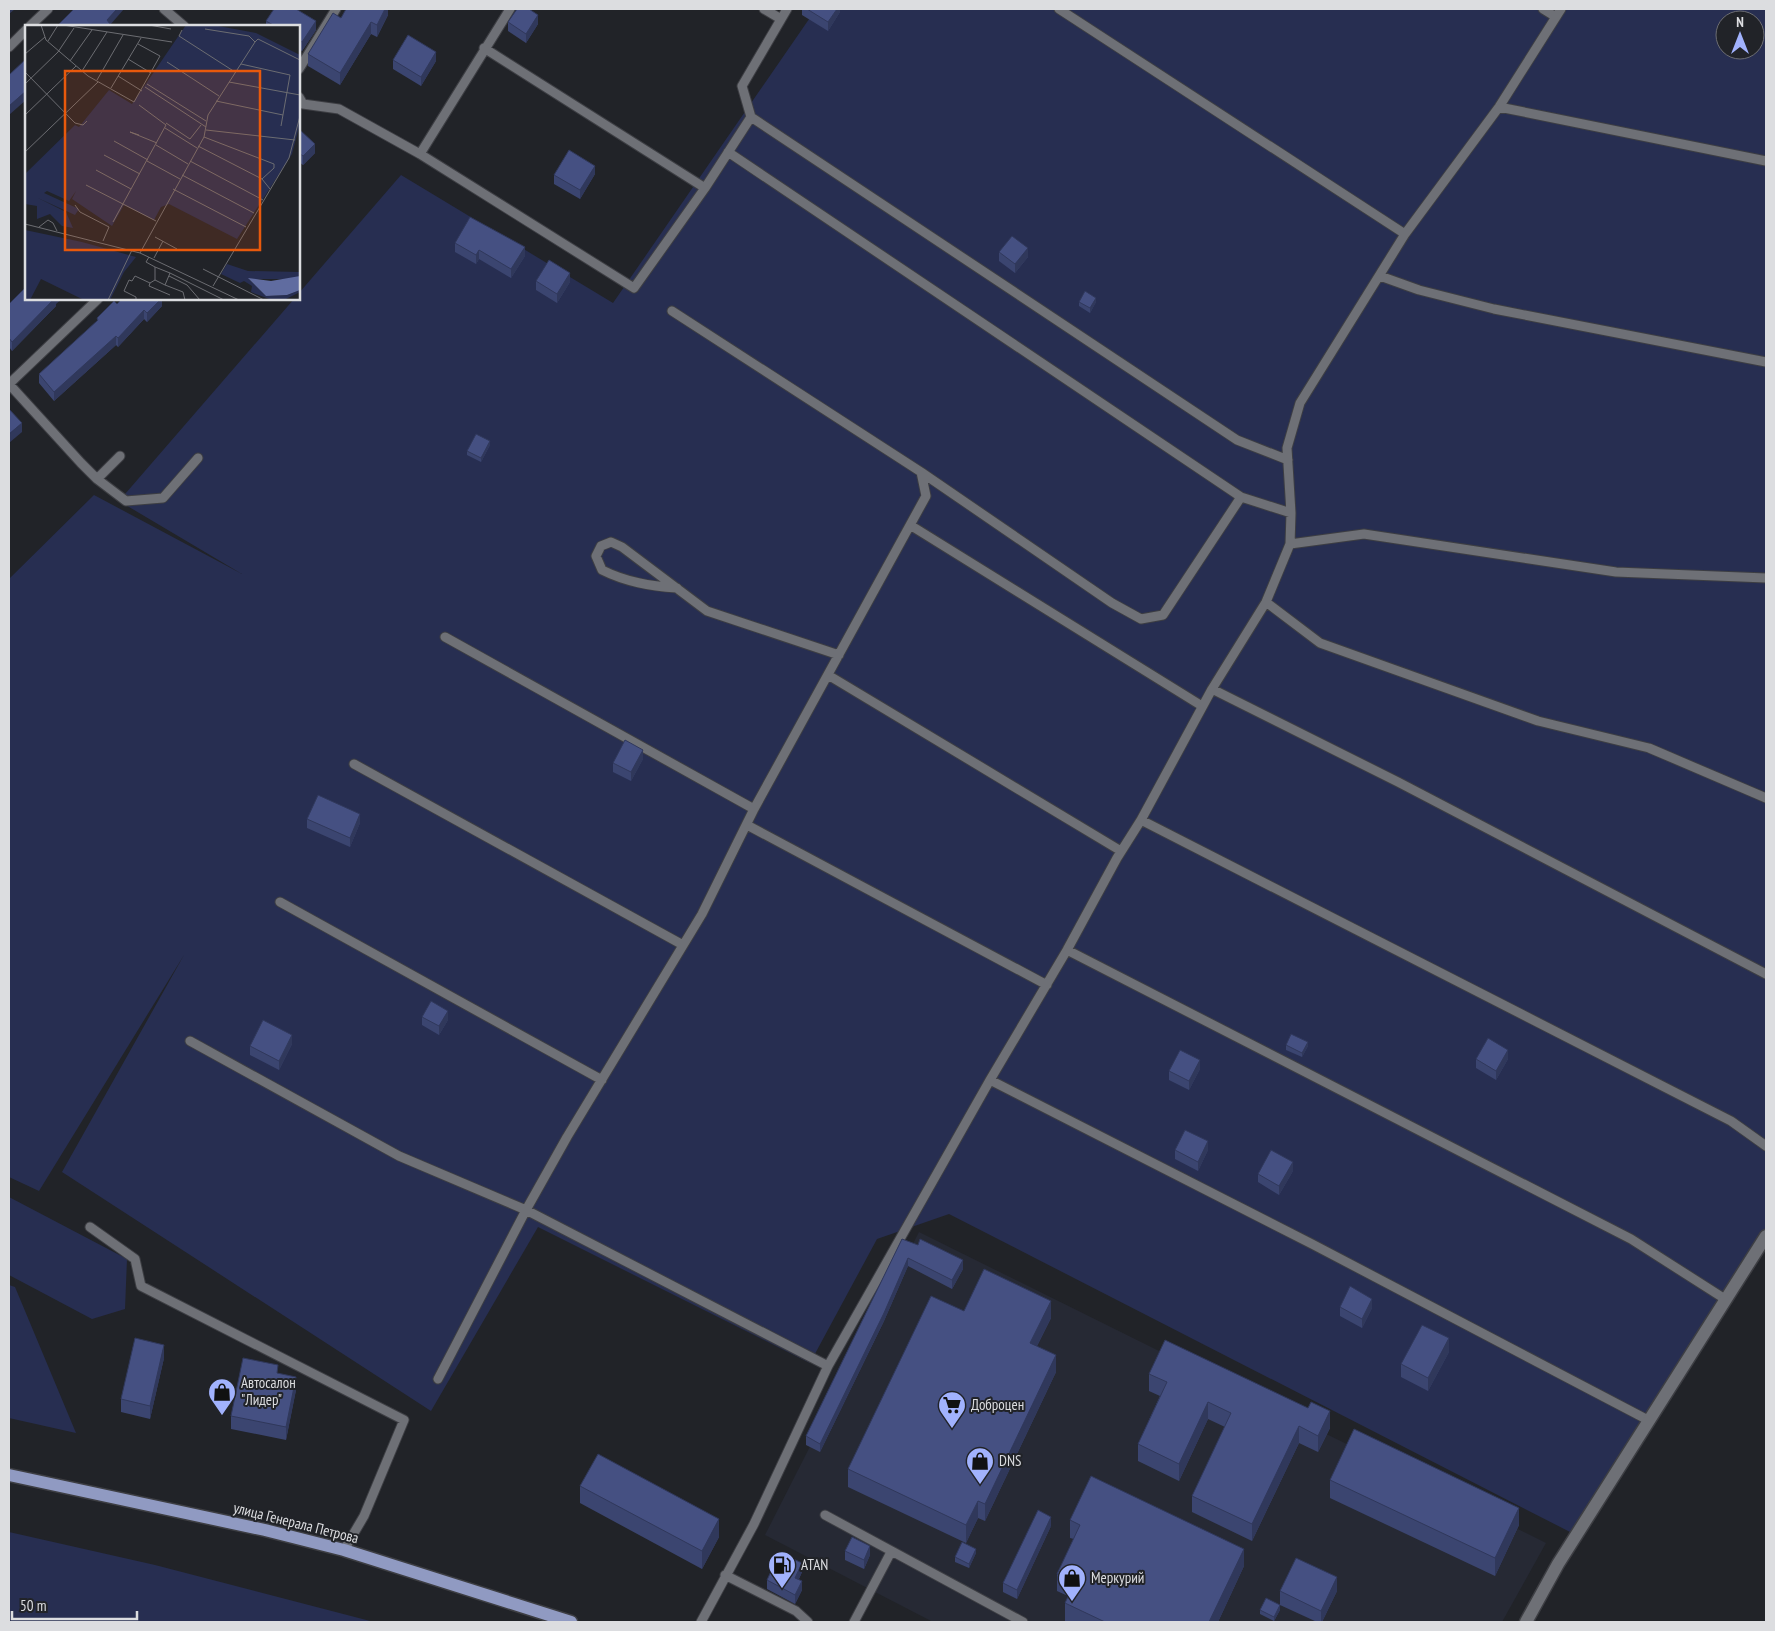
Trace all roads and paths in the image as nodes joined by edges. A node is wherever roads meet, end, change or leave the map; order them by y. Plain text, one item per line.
1 (48, 9) edge
2 (164, 9) edge
3 (336, 9) edge
4 (510, 9) edge
5 (764, 9) edge
6 (787, 9) edge
7 (1059, 9) edge
8 (1543, 9) edge
9 (1561, 9) edge
10 (1556, 17) junction
11 (781, 19) junction
12 (31, 25) edge
13 (183, 25) edge
14 (25, 31) edge
15 (9, 47) edge
16 (484, 48) junction
17 (300, 67) edge
18 (300, 103) edge
19 (1499, 107) junction
20 (751, 117) junction
21 (728, 152) junction
22 (420, 154) junction
23 (1766, 161) edge
24 (706, 188) junction
25 (1405, 234) junction
26 (1380, 276) junction
27 (97, 300) edge
28 (672, 312) dead end
29 (1766, 362) edge
30 (9, 384) edge
31 (120, 456) dead end
32 (198, 458) dead end
33 (1288, 460) junction
34 (921, 472) junction
35 (97, 479) junction
36 (1241, 497) junction
37 (1291, 513) junction
38 (910, 525) junction
39 (1290, 544) junction
40 (1766, 578) edge
41 (677, 588) junction
42 (1266, 602) junction
43 (445, 637) dead end
44 (839, 654) junction
45 (828, 675) junction
46 (1212, 689) junction
47 (1202, 706) junction
48 (354, 764) dead end
49 (1766, 798) edge
50 (754, 809) junction
51 (1141, 820) junction
52 (747, 825) junction
53 (1121, 851) junction
54 (280, 902) dead end
55 (683, 945) junction
56 (1067, 950) junction
57 (1766, 974) edge
58 (1047, 985) junction
59 (190, 1041) dead end
60 (602, 1080) junction
61 (990, 1080) junction
62 (1766, 1146) edge
63 (526, 1210) junction
64 (90, 1227) dead end
65 (1766, 1236) edge
66 (1725, 1299) junction
67 (828, 1366) junction
68 (438, 1378) dead end
69 (1648, 1420) junction
70 (9, 1475) edge
71 (825, 1515) dead end
72 (344, 1550) junction
73 (891, 1552) junction
74 (725, 1575) junction
75 (571, 1622) edge
76 (701, 1622) edge
77 (808, 1622) edge
78 (854, 1622) edge
79 (1023, 1622) edge
80 (1526, 1622) edge

1 - 12 lane
2 - 13 lane
3 - 17 lane
4 - 16 lane
5 - 11 lane
6 - 11 lane
7 - 25 lane
8 - 10 lane
9 - 10 lane
10 - 19 lane
11 - 20 lane
14 - 15 lane
16 - 22 lane
16 - 24 lane
18 - 22 lane
19 - 23 lane
19 - 25 lane
20 - 21 lane
20 - 33 lane
21 - 24 lane
21 - 36 lane
22 - 24 lane
25 - 26 lane
26 - 29 lane
26 - 33 lane
27 - 30 lane
28 - 34 lane
30 - 35 lane
31 - 35 lane
32 - 35 lane
33 - 37 lane
34 - 36 lane
34 - 38 lane
36 - 37 lane
37 - 39 lane
38 - 44 lane
38 - 47 lane
39 - 40 lane
39 - 42 lane
41 - 41 lane
41 - 44 lane
42 - 46 lane
42 - 49 lane
43 - 50 lane
44 - 45 lane
45 - 50 lane
45 - 53 lane
46 - 47 lane
46 - 57 lane
47 - 51 lane
48 - 55 lane
50 - 52 lane
51 - 53 lane
51 - 62 lane
52 - 55 lane
52 - 58 lane
53 - 56 lane
54 - 60 lane
55 - 60 lane
56 - 58 lane
56 - 66 lane
58 - 61 lane
59 - 63 lane
60 - 63 lane
61 - 67 lane
61 - 69 lane
63 - 67 lane
63 - 68 lane
64 - 72 lane
65 - 66 street
66 - 69 street
67 - 74 lane
69 - 80 street
70 - 72 main road, улица Генерала Петрова
71 - 73 lane
72 - 75 main road, улица Генерала Петрова
73 - 78 lane
73 - 79 lane
74 - 76 lane
74 - 77 lane

